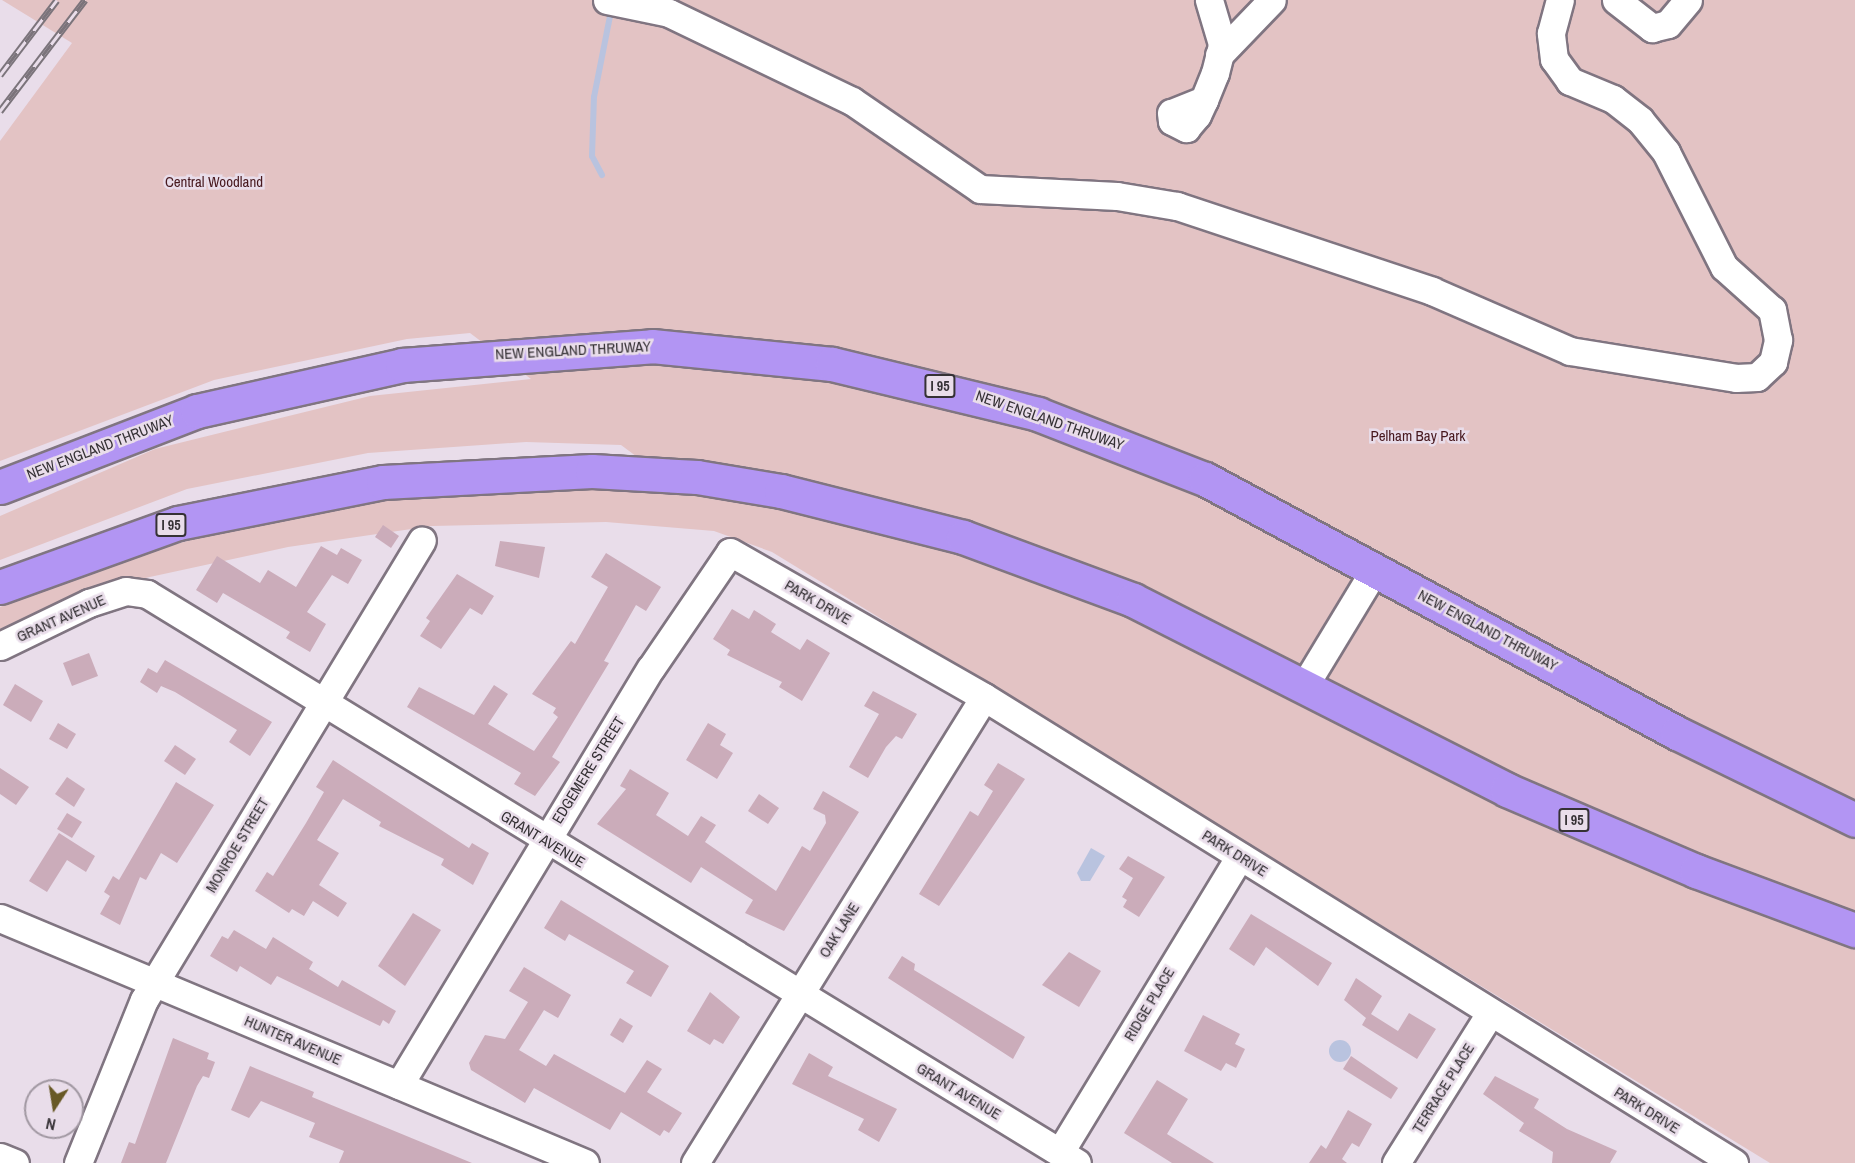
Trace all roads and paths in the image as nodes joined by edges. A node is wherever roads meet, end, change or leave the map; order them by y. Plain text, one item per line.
1 (607, 0) edge
2 (1209, 0) edge
3 (1272, 0) edge
4 (1560, 0) edge
5 (1616, 0) edge
6 (1688, 0) edge
7 (1219, 55) junction
8 (1204, 100) dead end
9 (0, 487) edge
10 (422, 540) dead end
11 (730, 552) joint
12 (1375, 569) junction
13 (0, 587) edge
14 (0, 645) edge
15 (1303, 688) junction
16 (984, 697) junction
17 (322, 704) junction
18 (1855, 819) edge
19 (545, 840) junction
20 (1240, 856) junction
21 (0, 918) edge
22 (1855, 930) edge
23 (154, 982) junction
24 (799, 994) junction
25 (1490, 1013) junction
26 (399, 1085) junction
27 (0, 1157) edge
28 (1068, 1158) edge
29 (15, 1163) edge
30 (78, 1163) edge
31 (585, 1163) edge
32 (695, 1163) edge
33 (1396, 1163) edge
34 (1734, 1163) edge

1 - 4 street
2 - 7 street
3 - 7 street
5 - 6 street
7 - 8 street
9 - 12 highway, NEW ENGLAND THRUWAY / I 95
10 - 17 street, MONROE STREET
11 - 16 street, PARK DRIVE
11 - 19 street, EDGEMERE STREET
12 - 15 street
12 - 18 highway, NEW ENGLAND THRUWAY / I 95
13 - 15 highway, I 95
14 - 17 street, GRANT AVENUE
15 - 22 highway, I 95
16 - 20 street, PARK DRIVE
16 - 24 street, OAK LANE
17 - 19 street, GRANT AVENUE
17 - 23 street, MONROE STREET
19 - 24 street, GRANT AVENUE
19 - 26 street, EDGEMERE STREET
20 - 25 street, PARK DRIVE
20 - 28 street, RIDGE PLACE
21 - 23 street, HUNTER AVENUE
23 - 26 street, HUNTER AVENUE
23 - 30 street, MONROE STREET
24 - 28 street, GRANT AVENUE
24 - 32 street, OAK LANE
25 - 33 street, TERRACE PLACE
25 - 34 street, PARK DRIVE
26 - 31 street, HUNTER AVENUE
27 - 29 street

